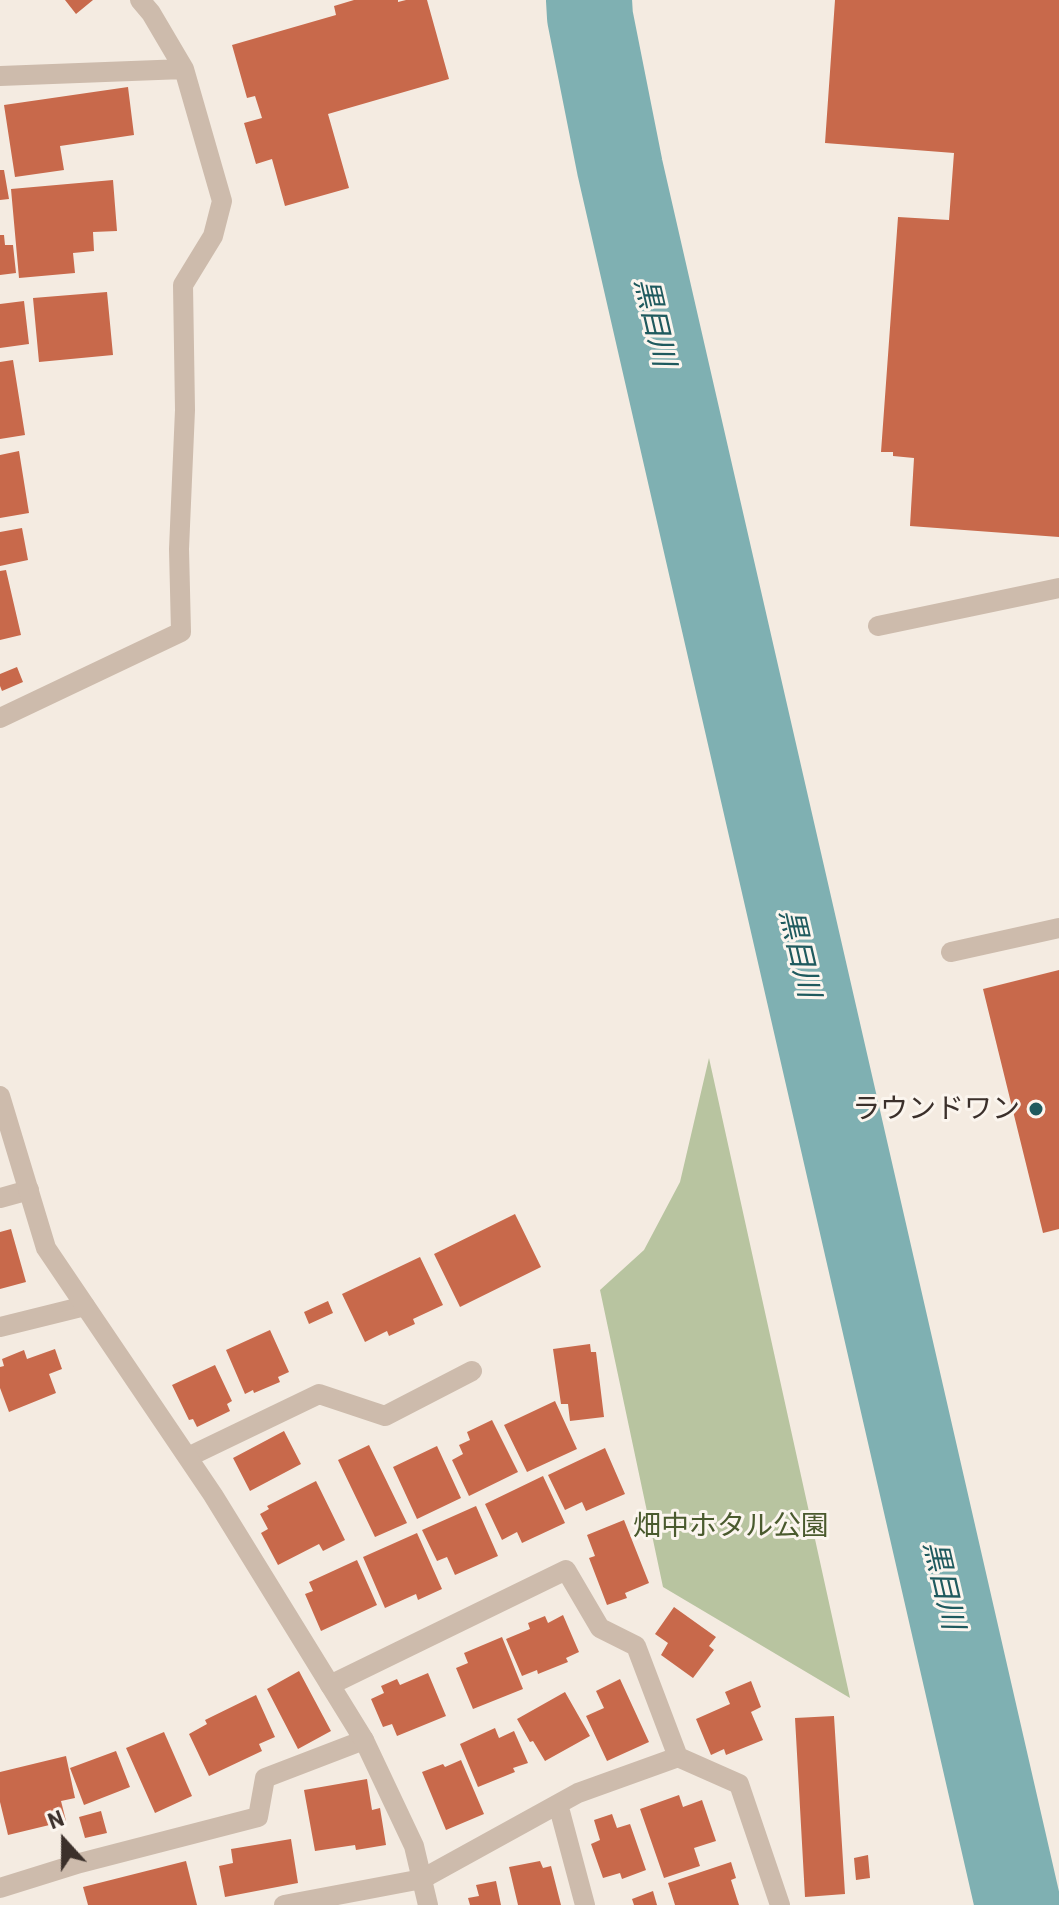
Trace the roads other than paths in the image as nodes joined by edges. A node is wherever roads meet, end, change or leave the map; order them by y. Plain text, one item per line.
1 (140, 0) edge
2 (184, 69) junction
3 (0, 76) edge
4 (1059, 588) edge
5 (878, 626) dead end
6 (0, 718) edge
7 (1059, 928) edge
8 (951, 952) dead end
9 (0, 1096) edge
10 (29, 1190) junction
11 (0, 1198) edge
12 (85, 1306) junction
13 (0, 1327) edge
14 (472, 1371) dead end
15 (188, 1457) junction
16 (330, 1685) junction
17 (364, 1740) junction
18 (678, 1757) junction
19 (558, 1804) junction
20 (422, 1879) junction
21 (0, 1888) edge
22 (284, 1905) edge
23 (428, 1905) edge
24 (585, 1905) edge
25 (780, 1905) edge

1 - 2 street
2 - 3 street
2 - 6 street
4 - 5 street
7 - 8 street
9 - 10 street
10 - 11 street
10 - 12 street
12 - 13 street
12 - 15 street
14 - 15 street
15 - 16 street
16 - 17 street
16 - 18 street
17 - 20 street
17 - 21 street
18 - 19 street
18 - 25 street
19 - 20 street
19 - 24 street
20 - 22 street
20 - 23 street

